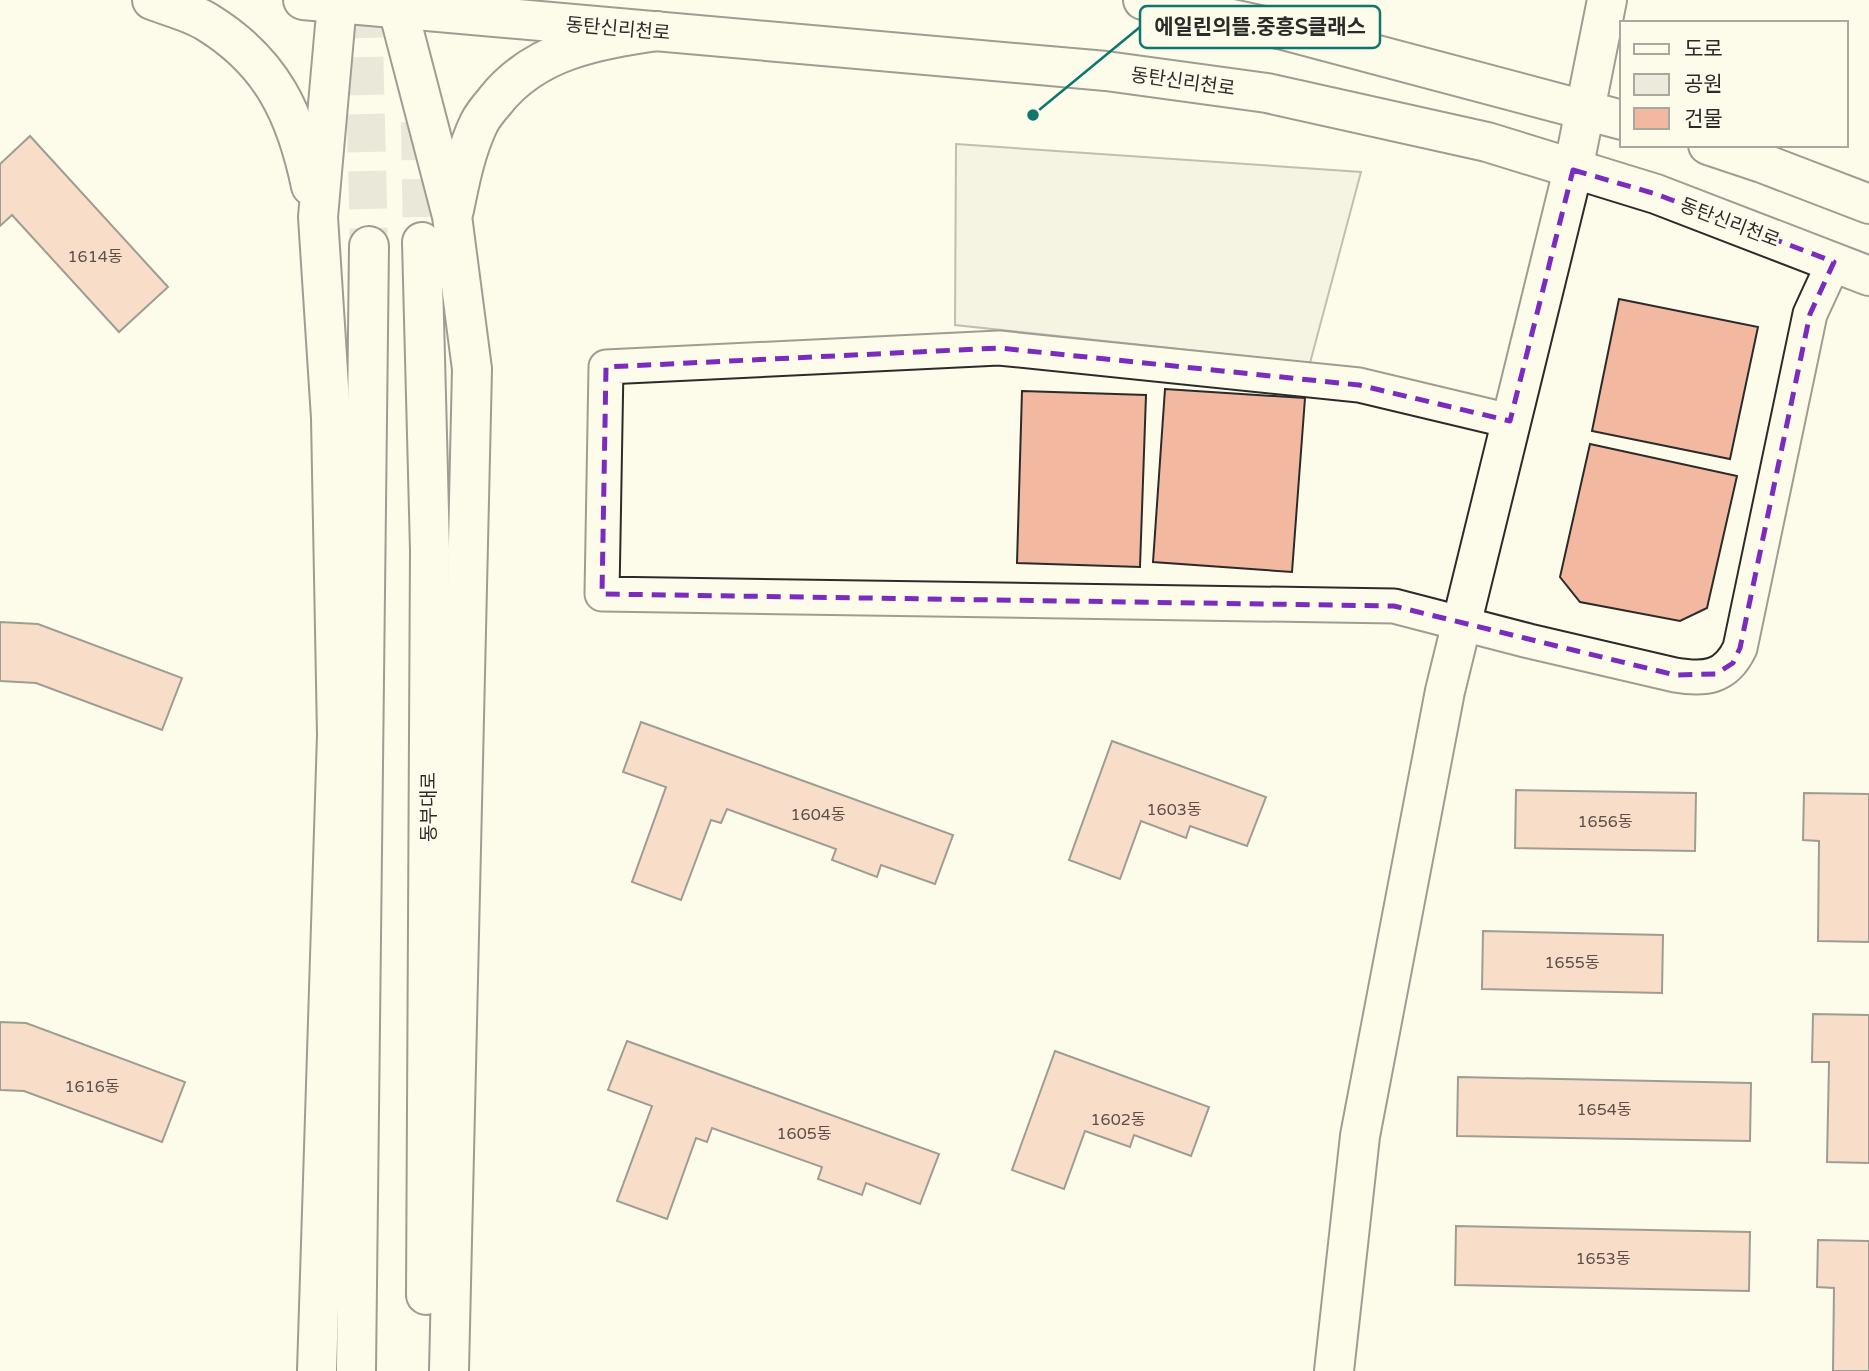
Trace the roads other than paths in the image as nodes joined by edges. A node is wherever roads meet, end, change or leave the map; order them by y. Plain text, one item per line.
1 (152, 0) edge
2 (1143, 0) edge
3 (1606, 0) edge
4 (320, 1) edge
5 (398, 9) junction
6 (657, 31) junction
7 (1586, 110) junction
8 (1620, 119) edge
9 (1714, 147) edge
10 (1573, 170) junction
11 (1869, 204) edge
12 (452, 216) junction
13 (318, 217) junction
14 (422, 242) tunnel mouth
15 (369, 246) tunnel mouth
16 (1834, 262) junction
17 (1869, 276) edge
18 (1510, 421) junction
19 (1461, 623) junction
20 (317, 1371) edge
21 (356, 1371) edge
22 (425, 1371) edge
23 (449, 1371) edge
24 (1334, 1371) edge

1 - 13 main road
2 - 7 main road
3 - 7 main road
4 - 5 main road, 동탄신리천로
4 - 13 main road
5 - 6 main road, 동탄신리천로
5 - 12 main road
6 - 10 main road, 동탄신리천로
6 - 12 main road
7 - 8 main road
7 - 10 main road
9 - 11 main road
10 - 16 main road, 동탄신리천로
10 - 18 main road
12 - 23 main road
13 - 20 main road
14 - 22 main road, 동부대로
15 - 21 main road
16 - 17 main road, 동탄신리천로
16 - 19 street
18 - 19 main road
18 - 19 street
19 - 24 main road

